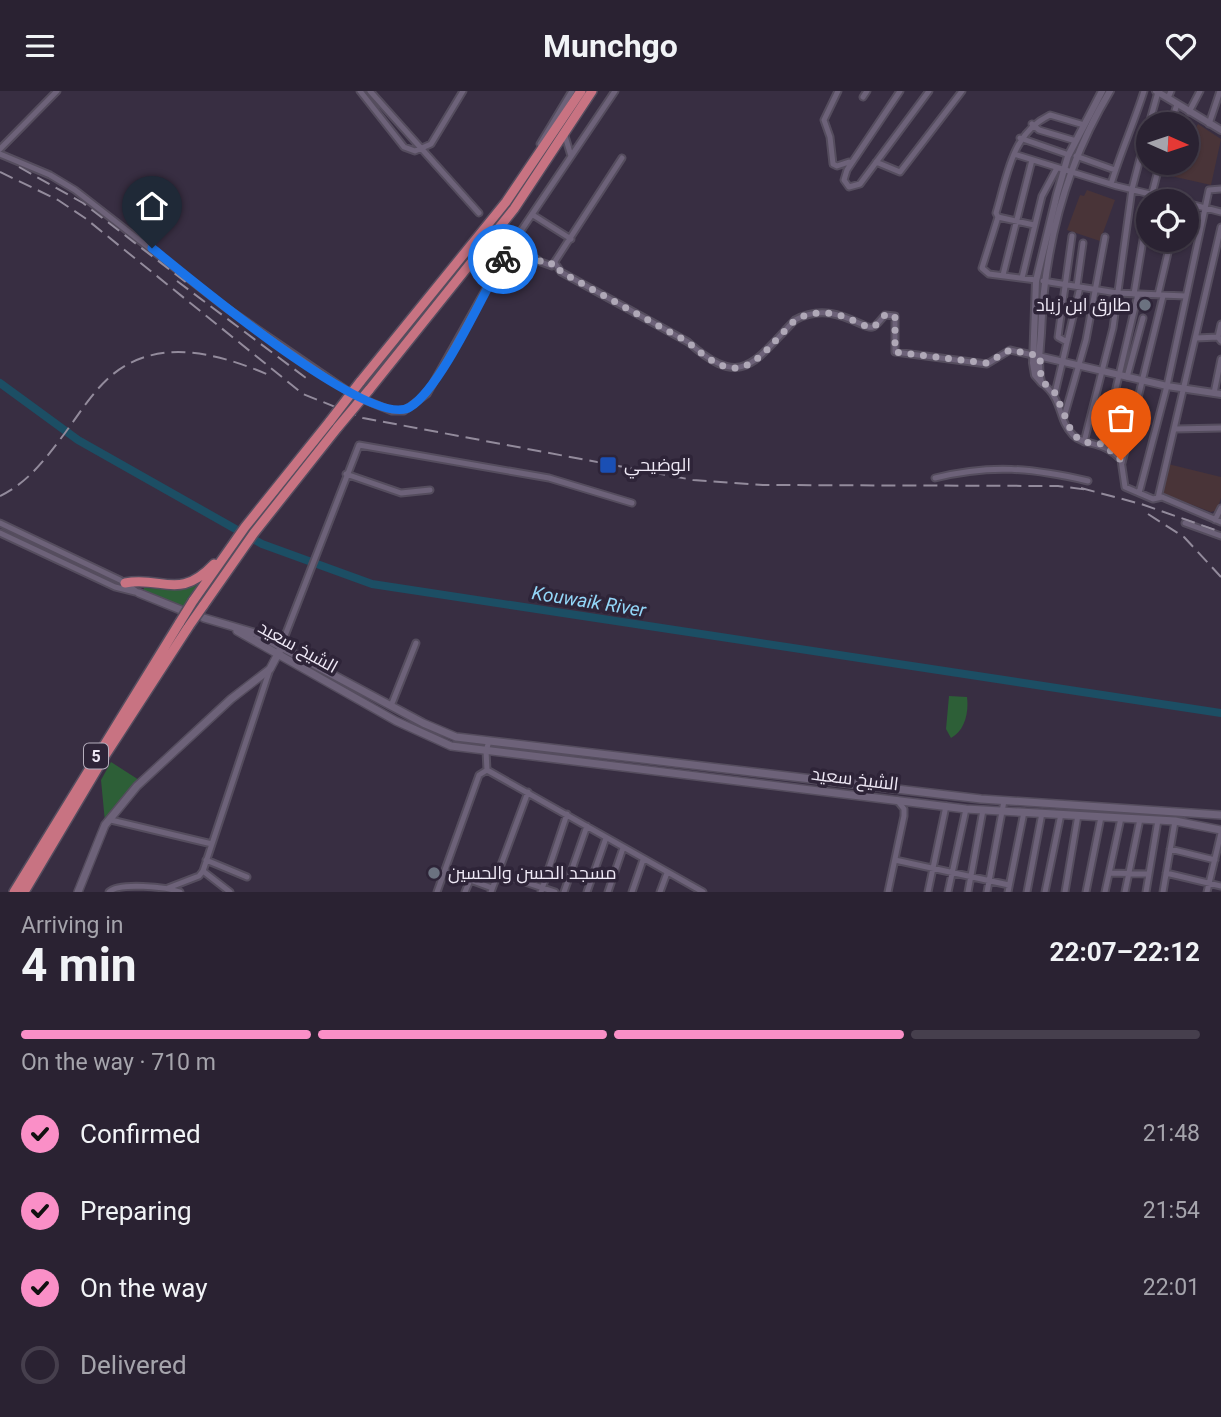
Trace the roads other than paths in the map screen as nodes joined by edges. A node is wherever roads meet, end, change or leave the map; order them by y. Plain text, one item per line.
1 (57, 91) edge
2 (360, 91) edge
3 (370, 91) edge
4 (463, 91) edge
5 (572, 91) edge
6 (581, 91) edge
7 (592, 91) edge
8 (615, 91) edge
9 (838, 91) edge
10 (900, 91) edge
11 (929, 91) edge
12 (962, 91) edge
13 (1102, 91) edge
14 (1110, 91) edge
15 (1144, 91) edge
16 (1157, 91) edge
17 (1200, 91) edge
18 (1220, 91) edge
19 (1170, 95) edge
20 (1177, 104) junction
21 (1152, 112) edge
22 (1175, 112) edge
23 (1189, 112) joint
24 (1199, 118) edge
25 (1032, 124) junction
26 (1209, 124) junction
27 (1084, 125) junction
28 (1221, 130) edge
29 (565, 137) junction
30 (1020, 138) junction
31 (1076, 141) junction
32 (540, 144) dead end
33 (421, 150) junction
34 (0, 152) edge
35 (1014, 154) junction
36 (1073, 155) junction
37 (572, 156) junction
38 (622, 158) dead end
39 (1032, 160) junction
40 (852, 161) junction
41 (876, 162) junction
42 (837, 166) junction
43 (1063, 170) junction
44 (1115, 170) junction
45 (1136, 174) edge
46 (844, 180) junction
47 (1111, 184) junction
48 (1132, 189) junction
49 (1221, 189) edge
50 (1136, 191) edge
51 (1199, 206) edge
52 (1205, 208) junction
53 (1221, 212) edge
54 (479, 213) dead end
55 (533, 215) junction
56 (998, 217) junction
57 (1017, 221) junction
58 (1034, 225) junction
59 (1221, 227) edge
60 (1072, 236) dead end
61 (1105, 237) dead end
62 (571, 239) junction
63 (1083, 243) dead end
64 (512, 244) junction
65 (1142, 252) edge
66 (1169, 252) edge
67 (555, 263) junction
68 (1003, 275) junction
69 (1022, 278) junction
70 (1040, 280) junction
71 (1064, 284) junction
72 (1079, 286) junction
73 (1096, 289) junction
74 (1117, 293) junction
75 (1136, 294) junction
76 (1161, 295) junction
77 (1185, 296) junction
78 (1143, 318) dead end
79 (1221, 324) edge
80 (1196, 338) junction
81 (1219, 339) edge
82 (1067, 342) junction
83 (1036, 356) junction
84 (1221, 359) edge
85 (1062, 362) junction
86 (1080, 366) junction
87 (1102, 371) junction
88 (1118, 375) junction
89 (1128, 377) junction
90 (1144, 381) junction
91 (1042, 383) joint
92 (1167, 386) junction
93 (1185, 389) junction
94 (1055, 393) junction
95 (1217, 394) edge
96 (1064, 417) junction
97 (334, 424) junction
98 (1221, 428) edge
99 (1175, 429) junction
100 (1084, 442) junction
101 (1103, 444) junction
102 (1122, 463) junction
103 (346, 474) junction
104 (935, 478) dead end
105 (1088, 481) dead end
106 (430, 490) dead end
107 (1139, 493) junction
108 (1158, 498) junction
109 (632, 503) dead end
110 (1221, 508) edge
111 (1218, 521) edge
112 (0, 523) edge
113 (1185, 523) dead end
114 (0, 533) edge
115 (1221, 536) edge
116 (234, 543) junction
117 (125, 583) junction
118 (139, 593) junction
119 (181, 610) dead end
120 (204, 618) dead end
121 (185, 624) junction
122 (416, 643) dead end
123 (280, 650) junction
124 (270, 669) junction
125 (391, 706) junction
126 (489, 741) junction
127 (486, 751) junction
128 (487, 770) junction
129 (892, 790) junction
130 (528, 792) junction
131 (895, 800) junction
132 (1004, 801) junction
133 (946, 806) junction
134 (966, 809) junction
135 (983, 810) junction
136 (1002, 811) junction
137 (1024, 812) junction
138 (1042, 813) junction
139 (567, 814) junction
140 (1061, 814) junction
141 (1078, 815) junction
142 (1221, 815) edge
143 (1101, 817) junction
144 (1121, 818) junction
145 (1140, 819) junction
146 (111, 820) junction
147 (1158, 820) junction
148 (1175, 821) junction
149 (587, 826) junction
150 (1221, 831) edge
151 (606, 838) junction
152 (212, 844) junction
153 (623, 848) junction
154 (1170, 849) junction
155 (206, 860) junction
156 (643, 860) junction
157 (895, 860) junction
158 (1215, 860) junction
159 (933, 870) junction
160 (203, 871) junction
161 (446, 871) junction
162 (498, 873) junction
163 (667, 873) junction
164 (1109, 873) junction
165 (1166, 873) junction
166 (952, 874) junction
167 (1129, 874) junction
168 (1149, 874) junction
169 (247, 877) dead end
170 (971, 878) junction
171 (470, 880) junction
172 (990, 881) junction
173 (526, 882) junction
174 (686, 883) junction
175 (1209, 883) junction
176 (1221, 885) edge
177 (168, 888) junction
178 (131, 889) edge
179 (1009, 889) edge
180 (491, 890) edge
181 (542, 890) edge
182 (160, 891) edge
183 (14, 892) edge
184 (24, 892) edge
185 (78, 892) edge
186 (109, 892) edge
187 (180, 892) edge
188 (230, 892) edge
189 (438, 892) edge
190 (465, 892) edge
191 (522, 892) edge
192 (555, 892) edge
193 (564, 892) edge
194 (587, 892) edge
195 (608, 892) edge
196 (632, 892) edge
197 (660, 892) edge
198 (683, 892) edge
199 (704, 892) edge
200 (888, 892) edge
201 (928, 892) edge
202 (948, 892) edge
203 (968, 892) edge
204 (988, 892) edge
205 (1027, 892) edge
206 (1045, 892) edge
207 (1065, 892) edge
208 (1086, 892) edge
209 (1105, 892) edge
210 (1125, 892) edge
211 (1146, 892) edge
212 (1163, 892) edge
213 (1207, 892) edge

1 - 34 street
2 - 33 street
3 - 33 street
4 - 33 street
5 - 32 street
6 - 97 highway, 5, bridge
7 - 29 highway, 5
8 - 37 street
9 - 42 street
10 - 40 street
11 - 41 street
12 - 41 street
13 - 27 street
14 - 36 street
15 - 44 street
16 - 19 street
16 - 21 street
17 - 23 street
18 - 26 street
19 - 20 street
20 - 22 street
20 - 23 street
24 - 26 street
25 - 27 street
25 - 30 street
25 - 31 street
26 - 28 street
27 - 31 street
29 - 37 street
29 - 97 highway, 5, bridge
30 - 35 street
30 - 36 street
31 - 36 street
33 - 54 street
34 - 64 street
35 - 39 street
35 - 56 street
36 - 43 street
36 - 44 street
37 - 55 street
38 - 62 street
39 - 43 street
39 - 57 street
40 - 42 street
40 - 46 street
41 - 46 street
42 - 46 street
43 - 47 street
43 - 58 street
43 - 70 street
44 - 47 street
45 - 48 street
47 - 48 street
48 - 50 street
48 - 74 street
49 - 52 street
51 - 52 street
52 - 53 street
52 - 77 street
55 - 62 street
55 - 64 street
56 - 57 street
56 - 68 street
57 - 58 street
57 - 68 street
58 - 69 street
59 - 80 street
60 - 71 street
61 - 73 street
62 - 67 street
63 - 72 street
64 - 67 street
65 - 75 street
66 - 76 street
67 - 83 street
68 - 69 street
69 - 70 street
70 - 71 street
70 - 83 street
71 - 72 street
71 - 82 street
72 - 73 street
72 - 82 street
73 - 74 street
73 - 86 street
74 - 75 street
74 - 87 street
75 - 76 street
75 - 88 street
76 - 77 street
76 - 90 street
77 - 92 street
78 - 89 street
79 - 81 street
80 - 81 street
80 - 93 street
82 - 85 street
83 - 85 street
83 - 91 street
84 - 95 street
85 - 86 street
85 - 94 street
86 - 87 street
86 - 96 street
87 - 88 street
87 - 100 street
88 - 89 street
88 - 101 street
89 - 90 street
90 - 92 street
90 - 102 street
91 - 94 street
92 - 93 street
92 - 107 street
93 - 95 street
93 - 99 street
94 - 96 street
96 - 100 street
97 - 116 highway, 5
97 - 121 highway, 5, bridge
98 - 99 street
99 - 108 street
100 - 101 street
101 - 102 street
102 - 107 street
103 - 106 street
103 - 109 street
103 - 123 street
104 - 105 street
107 - 108 street
108 - 111 street
110 - 111 street
112 - 117 street
113 - 115 street
114 - 118 street
116 - 117 highway
116 - 121 highway, 5, bridge
117 - 118 street
118 - 119 main road
120 - 123 main road, الشيخ سعيد
121 - 183 highway, 5
121 - 184 highway, 5
122 - 125 street
123 - 124 main road
123 - 125 main road, الشيخ سعيد
123 - 127 main road, الشيخ سعيد
124 - 146 main road
124 - 152 street
125 - 126 main road, الشيخ سعيد
126 - 127 street
126 - 129 main road, الشيخ سعيد
127 - 128 street
127 - 131 main road, الشيخ سعيد
128 - 130 street
128 - 161 street
129 - 131 main road
129 - 132 main road, الشيخ سعيد
130 - 139 street
130 - 162 street
131 - 133 main road, الشيخ سعيد
131 - 157 street
132 - 136 street
132 - 142 main road, الشيخ سعيد
133 - 134 main road, الشيخ سعيد
133 - 159 street
134 - 135 main road, الشيخ سعيد
134 - 166 street
135 - 136 main road, الشيخ سعيد
135 - 170 street
136 - 137 main road, الشيخ سعيد
136 - 172 street
137 - 138 main road, الشيخ سعيد
137 - 179 street
138 - 140 main road, الشيخ سعيد
138 - 205 street
139 - 149 street
139 - 181 street
140 - 141 main road, الشيخ سعيد
140 - 206 street
141 - 143 main road, الشيخ سعيد
141 - 207 street
143 - 144 main road, الشيخ سعيد
143 - 208 street
144 - 145 main road, الشيخ سعيد
144 - 164 street
145 - 147 main road, الشيخ سعيد
145 - 167 street
146 - 152 street
146 - 185 main road
147 - 148 main road, الشيخ سعيد
147 - 168 street
148 - 150 main road, الشيخ سعيد
148 - 154 street
149 - 151 street
149 - 193 street
150 - 158 street
151 - 153 street
151 - 194 street
152 - 155 street
153 - 156 street
153 - 195 street
154 - 158 street
154 - 165 street
155 - 160 street
155 - 169 street
156 - 163 street
156 - 196 street
157 - 159 street
157 - 200 street
158 - 175 street
159 - 166 street
159 - 201 street
160 - 177 street
160 - 188 street
161 - 171 street
161 - 189 street
162 - 173 street
162 - 180 street
163 - 174 street
163 - 197 street
164 - 167 street
164 - 209 street
165 - 175 street
165 - 212 street
166 - 170 street
166 - 202 street
167 - 168 street
167 - 210 street
168 - 211 street
170 - 172 street
170 - 203 street
171 - 180 street
171 - 190 street
172 - 179 street
172 - 204 street
173 - 181 street
173 - 191 street
174 - 198 street
174 - 199 street
175 - 176 street
175 - 213 street
177 - 182 street
177 - 187 street
178 - 182 street
178 - 186 street
181 - 192 street

